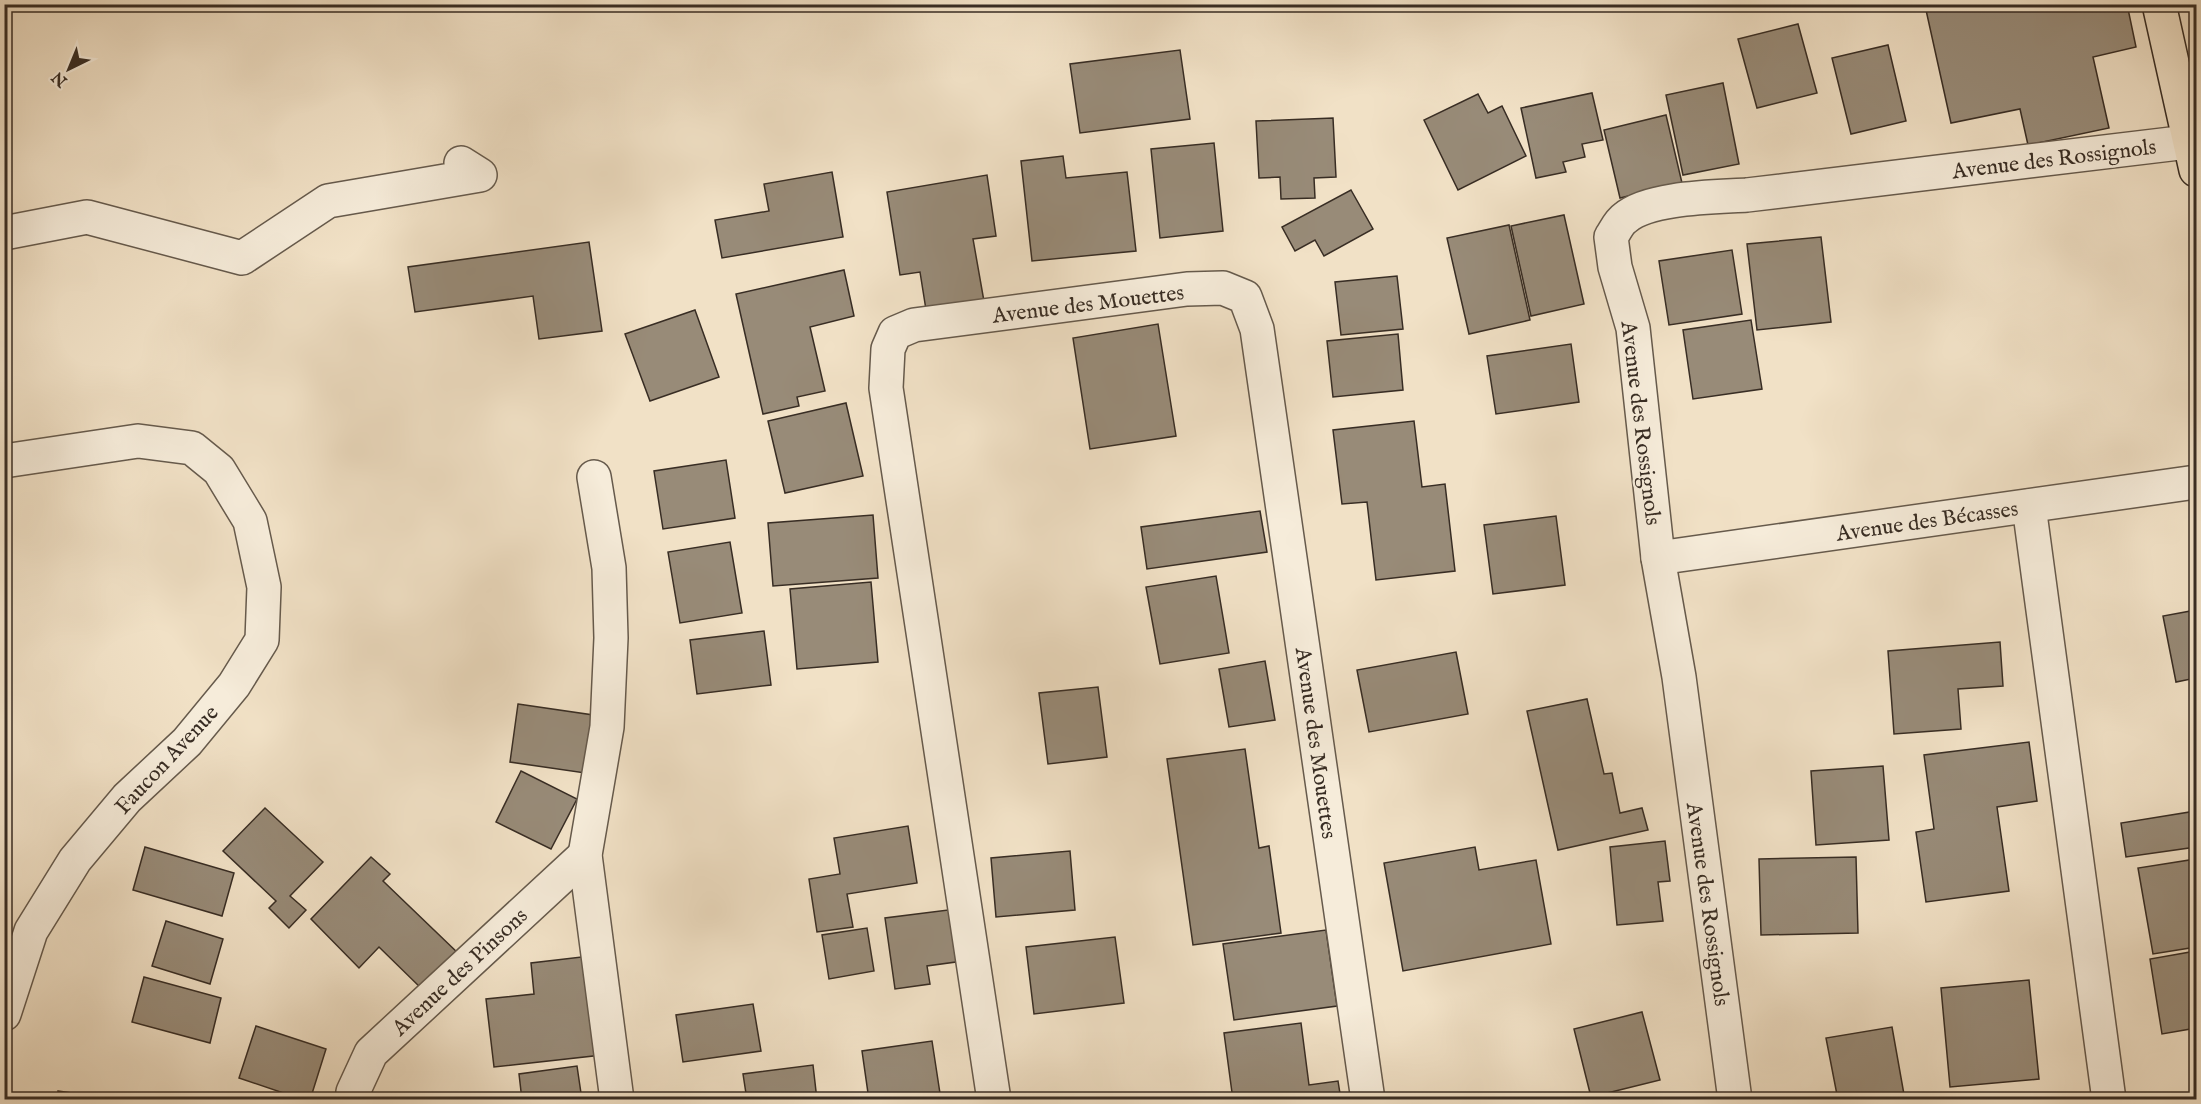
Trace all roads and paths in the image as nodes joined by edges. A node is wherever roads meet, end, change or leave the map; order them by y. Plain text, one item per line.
1 (2160, 4) edge
2 (2194, 151) edge
3 (461, 163) dead end
4 (4, 233) edge
5 (4, 461) edge
6 (594, 477) dead end
7 (2196, 482) edge
8 (2029, 506) junction
9 (1659, 558) junction
10 (585, 855) junction
11 (4, 1014) edge
12 (352, 1100) edge
13 (617, 1100) edge
14 (994, 1100) edge
15 (1368, 1100) edge
16 (1735, 1100) edge
17 (2109, 1100) edge

1 - 2 main road
2 - 9 street, Avenue des Rossignols
3 - 4 street
5 - 11 street, Faucon Avenue
6 - 10 street
7 - 8 street, Avenue des Bécasses
8 - 9 street, Avenue des Bécasses
8 - 17 street
9 - 16 street, Avenue des Rossignols
10 - 12 street, Avenue des Pinsons
10 - 13 street
14 - 15 street, Avenue des Mouettes

